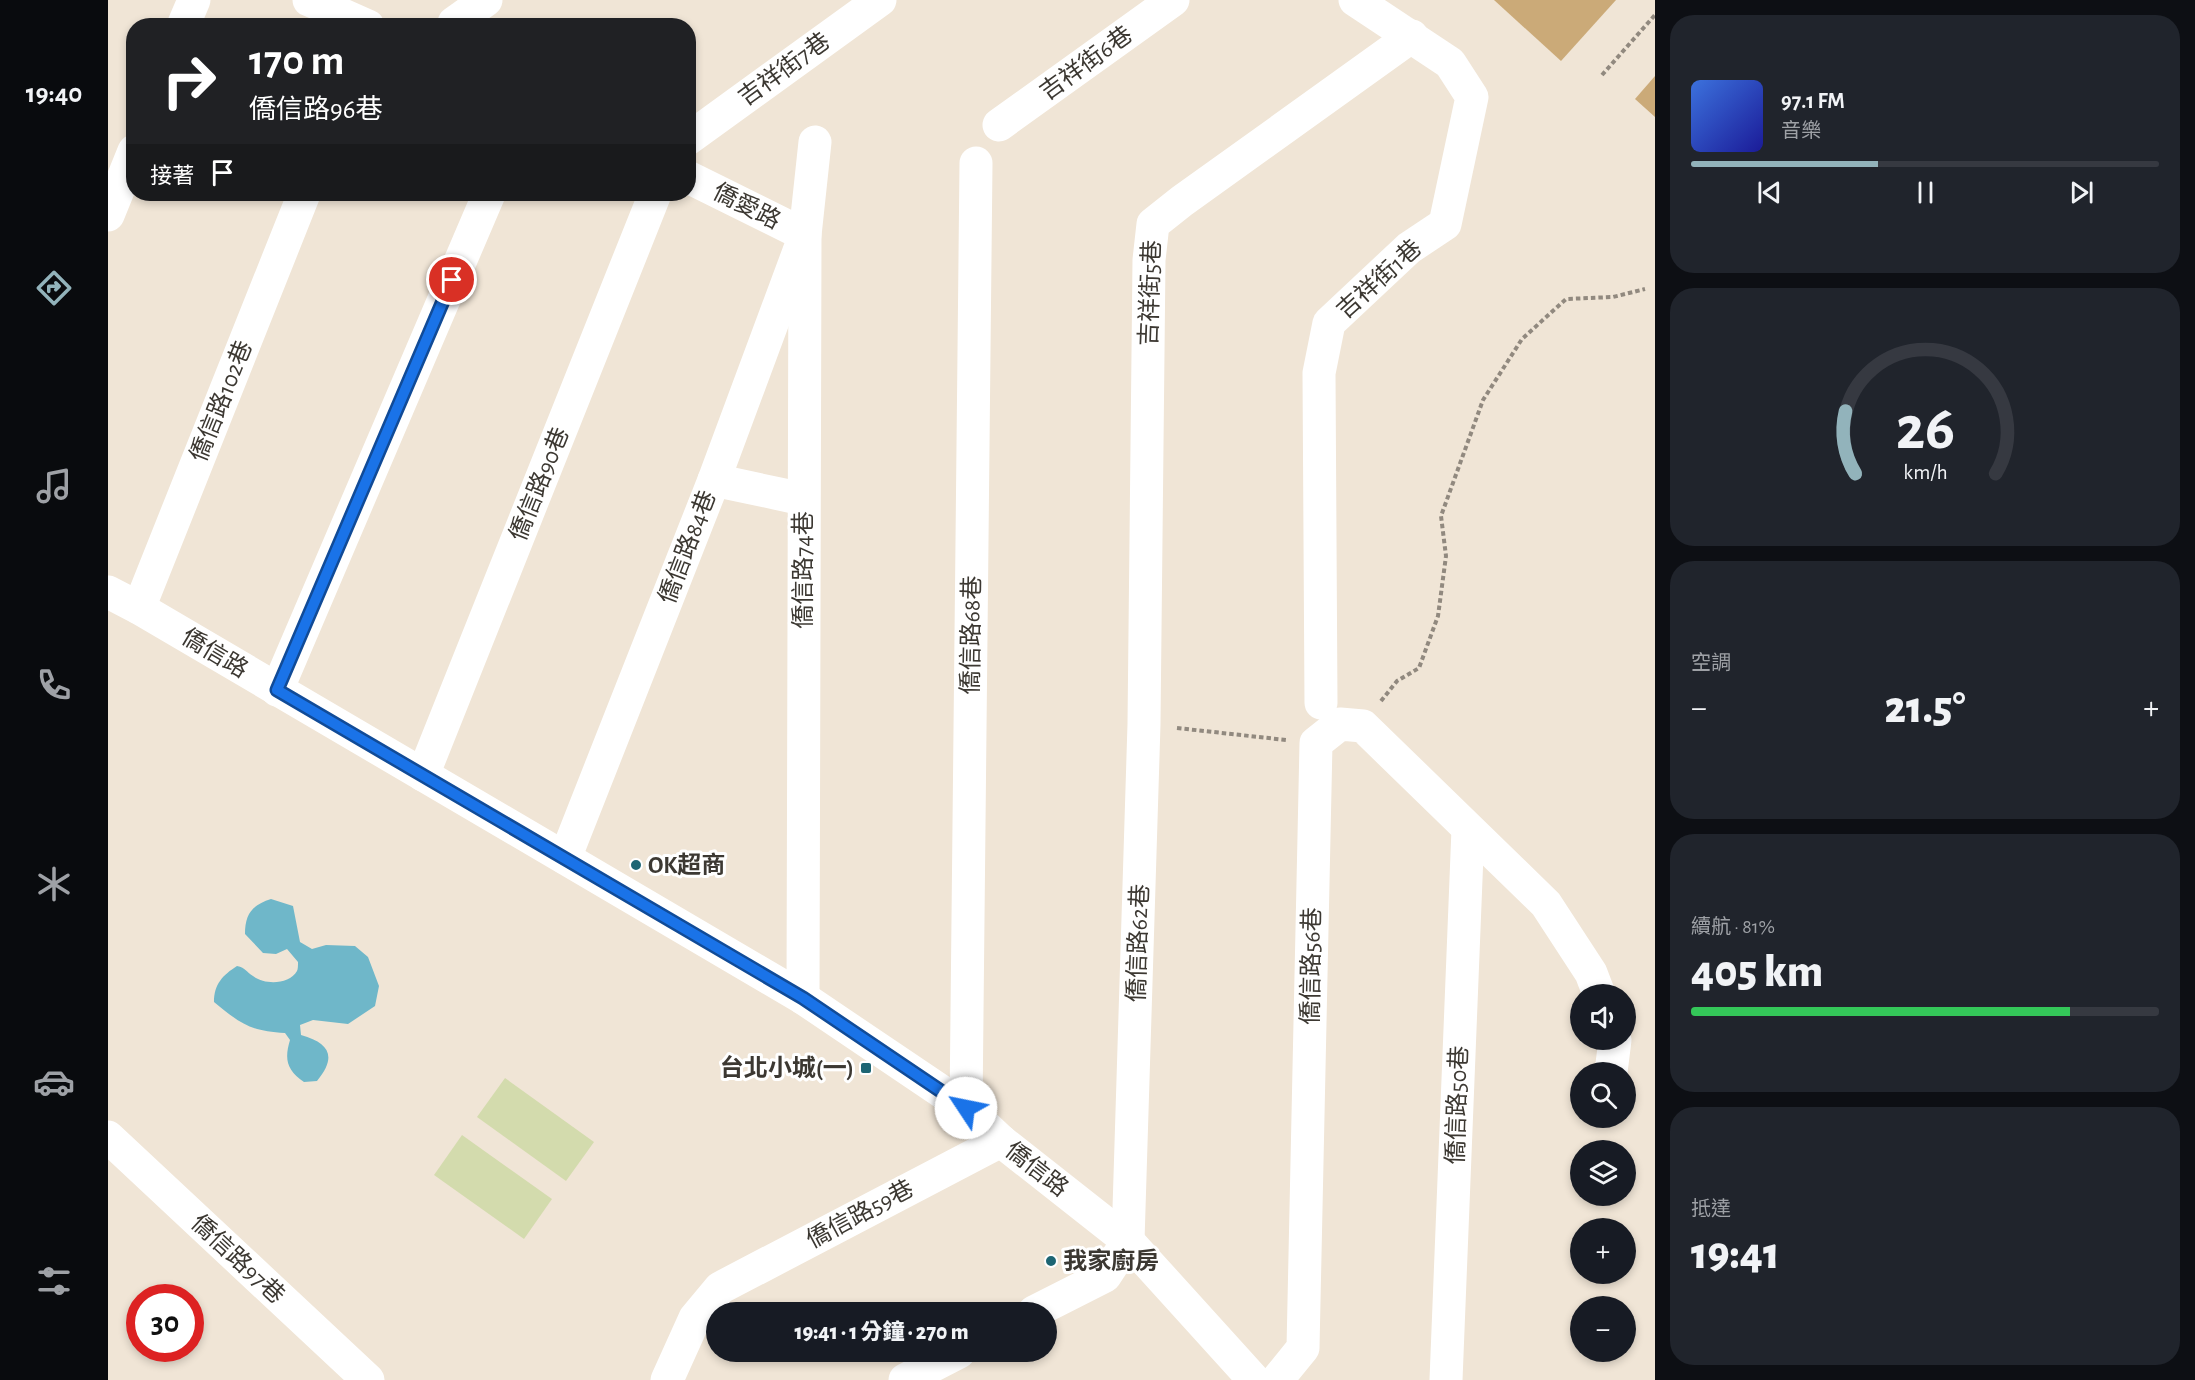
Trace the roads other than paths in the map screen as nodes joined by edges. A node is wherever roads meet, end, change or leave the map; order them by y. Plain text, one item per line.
1 (194, 0) edge
2 (309, 0) edge
3 (486, 0) edge
4 (880, 0) edge
5 (1173, 0) edge
6 (1355, 0) edge
7 (186, 18) edge
8 (350, 18) edge
9 (461, 18) edge
10 (1412, 36) junction
11 (999, 125) dead end
12 (696, 133) edge
13 (815, 142) dead end
14 (976, 163) dead end
15 (126, 171) edge
16 (696, 181) edge
17 (301, 201) edge
18 (486, 201) edge
19 (652, 201) edge
20 (108, 215) edge
21 (805, 236) junction
22 (714, 480) junction
23 (803, 500) junction
24 (108, 592) edge
25 (139, 608) junction
26 (1144, 646) joint
27 (277, 690) junction
28 (1321, 703) dead end
29 (423, 775) junction
30 (1468, 829) junction
31 (565, 858) junction
32 (1595, 984) edge
33 (803, 998) junction
34 (966, 1108) junction
35 (108, 1137) edge
36 (1001, 1141) junction
37 (1128, 1241) junction
38 (1054, 1302) edge
39 (940, 1362) edge
40 (368, 1380) edge
41 (667, 1380) edge
42 (905, 1380) edge
43 (1254, 1380) edge
44 (1277, 1380) edge
45 (1446, 1380) edge

1 - 7 street
2 - 8 street
3 - 9 street
4 - 12 street, 吉祥街7巷
5 - 11 street, 吉祥街6巷
6 - 10 street, 吉祥街1巷
10 - 26 street, 吉祥街5巷
10 - 28 street, 吉祥街1巷
13 - 21 street, 僑信路74巷
14 - 34 street, 僑信路68巷
15 - 20 street
16 - 21 street, 僑愛路
17 - 25 street, 僑信路102巷
18 - 27 street
19 - 29 street, 僑信路90巷
21 - 22 street, 僑信路84巷
21 - 23 street, 僑信路74巷
22 - 23 street
22 - 31 street, 僑信路84巷
23 - 33 street, 僑信路74巷
24 - 25 street, 僑信路
25 - 27 street, 僑信路
26 - 37 street, 僑信路62巷
27 - 29 street, 僑信路
29 - 31 street, 僑信路
30 - 32 street
30 - 44 street, 僑信路56巷
30 - 45 street, 僑信路50巷
31 - 33 street, 僑信路
33 - 34 street, 僑信路
34 - 36 street, 僑信路
35 - 40 street, 僑信路97巷
36 - 37 street, 僑信路
36 - 41 street, 僑信路59巷
37 - 38 street
37 - 43 street, 僑信路
39 - 42 street

